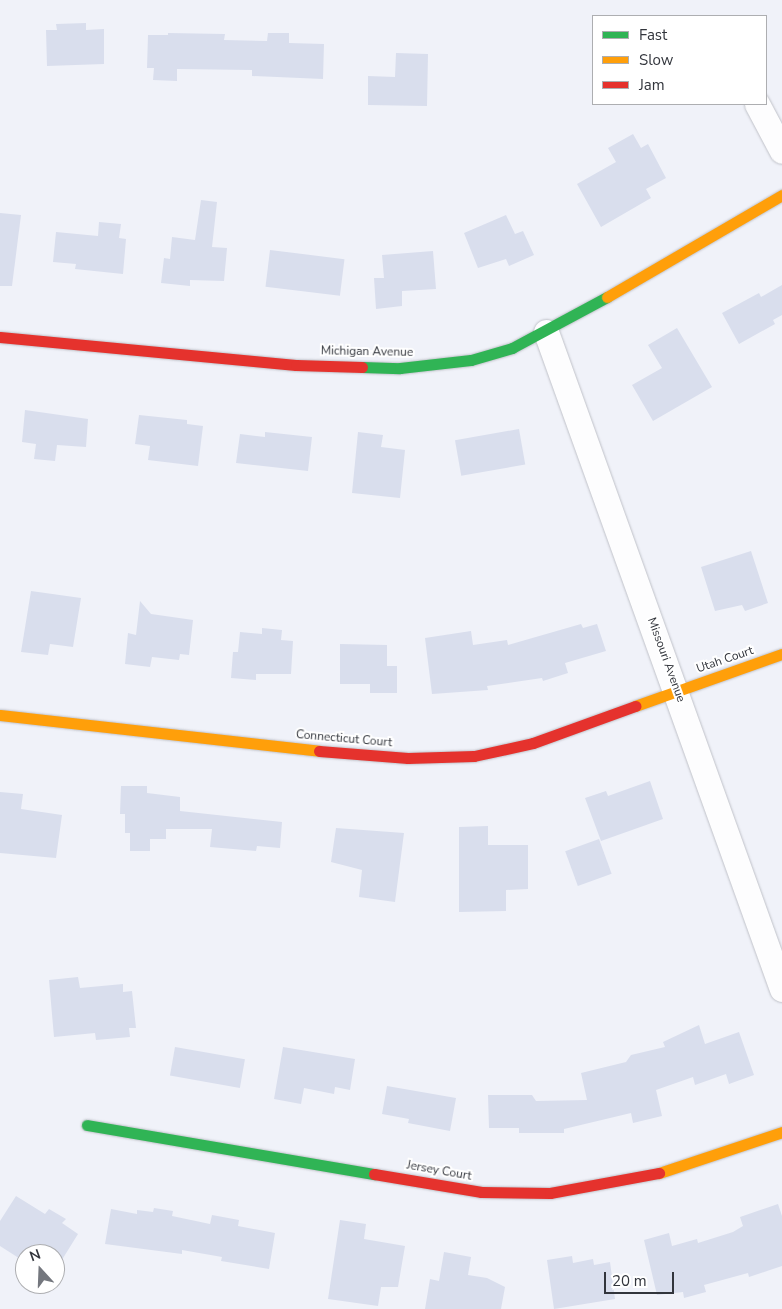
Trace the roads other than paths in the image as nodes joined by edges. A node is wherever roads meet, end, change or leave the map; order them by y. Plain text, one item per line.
1 (758, 105) edge
2 (782, 151) edge
3 (782, 195) edge
4 (546, 332) junction
5 (0, 338) edge
6 (782, 654) edge
7 (677, 691) junction
8 (0, 716) edge
9 (782, 989) edge
10 (87, 1125) dead end
11 (782, 1132) edge

1 - 2 street
3 - 4 street, Michigan Avenue
4 - 5 street, Michigan Avenue
4 - 7 street, Missouri Avenue
6 - 7 street, Utah Court
7 - 8 street, Connecticut Court
7 - 9 street, Missouri Avenue
10 - 11 street, Jersey Court

